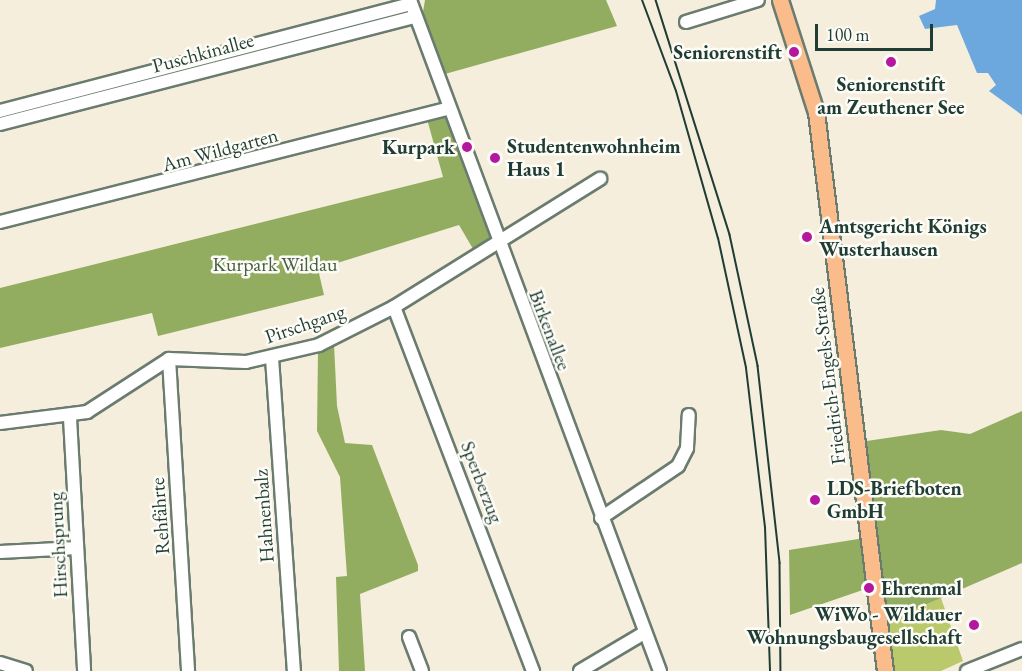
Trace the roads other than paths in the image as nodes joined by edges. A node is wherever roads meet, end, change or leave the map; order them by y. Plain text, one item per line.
1 (758, 0) edge
2 (780, 0) edge
3 (411, 2) edge
4 (416, 17) junction
5 (686, 22) dead end
6 (448, 109) junction
7 (0, 111) edge
8 (0, 124) edge
9 (600, 179) dead end
10 (0, 222) edge
11 (497, 244) junction
12 (394, 307) junction
13 (272, 358) junction
14 (169, 359) junction
15 (688, 415) dead end
16 (70, 418) junction
17 (0, 423) edge
18 (601, 518) junction
19 (77, 548) junction
20 (0, 552) edge
21 (644, 633) junction
22 (409, 638) dead end
23 (1022, 649) edge
24 (0, 663) edge
25 (981, 669) edge
26 (26, 671) edge
27 (84, 671) edge
28 (189, 671) edge
29 (294, 671) edge
30 (422, 671) edge
31 (533, 671) edge
32 (580, 671) edge
33 (660, 671) edge
34 (885, 671) edge
35 (967, 671) edge

1 - 5 street
2 - 34 main road, Friedrich-Engels-Straße
3 - 4 street, Birkenallee
3 - 7 street, Puschkinallee
4 - 6 street, Birkenallee
4 - 8 street, Puschkinallee
6 - 10 street, Am Wildgarten
6 - 11 street, Birkenallee
9 - 11 street, Pirschgang
11 - 12 street, Pirschgang
11 - 18 street, Birkenallee
12 - 13 street, Pirschgang
12 - 31 street, Sperberzug
13 - 14 street, Pirschgang
13 - 29 street, Hahnenbalz
14 - 16 street
14 - 28 street, Rehfährte
15 - 18 street
16 - 17 street
16 - 19 street, Hirschsprung
18 - 21 street, Birkenallee
19 - 20 street
19 - 27 street, Hirschsprung
21 - 32 street
21 - 33 street, Birkenallee
22 - 30 street
23 - 25 street
24 - 26 street
25 - 35 street

